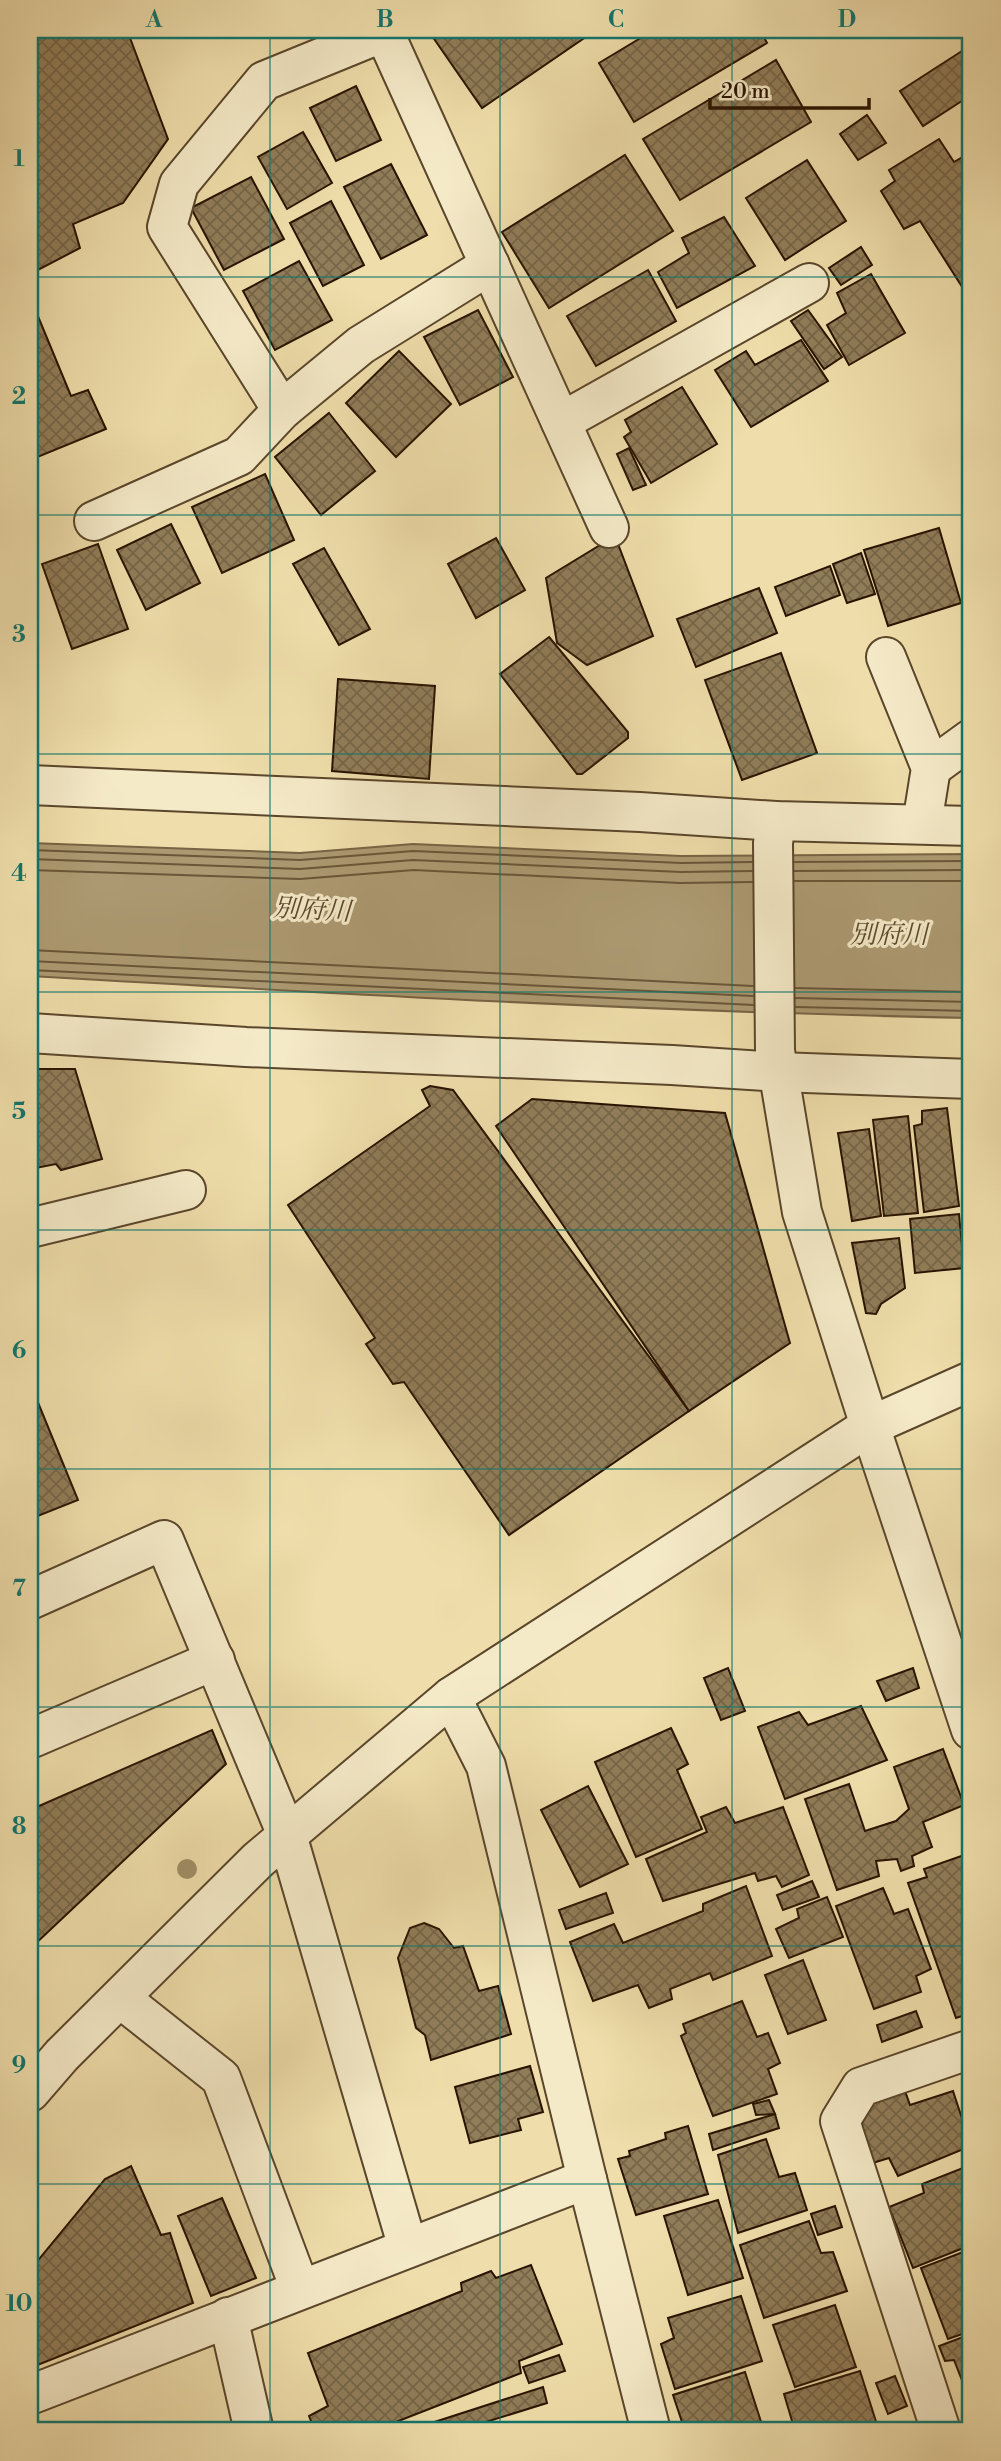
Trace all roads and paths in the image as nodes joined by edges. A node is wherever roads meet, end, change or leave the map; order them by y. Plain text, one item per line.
1 (383, 31) edge
2 (490, 265) junction
3 (809, 283) dead end
4 (282, 410) junction
5 (561, 422) junction
6 (94, 522) dead end
7 (609, 528) dead end
8 (886, 657) dead end
9 (971, 739) edge
10 (931, 768) junction
11 (30, 785) edge
12 (922, 824) junction
13 (971, 826) edge
14 (775, 832) junction
15 (30, 1033) edge
16 (776, 1062) junction
17 (971, 1079) edge
18 (186, 1190) dead end
19 (30, 1228) edge
20 (971, 1381) edge
21 (870, 1426) junction
22 (30, 1600) edge
23 (215, 1660) junction
24 (451, 1697) junction
25 (971, 1730) edge
26 (30, 1740) edge
27 (287, 1835) junction
28 (120, 1998) junction
29 (971, 2049) edge
30 (30, 2092) edge
31 (586, 2179) junction
32 (408, 2248) junction
33 (300, 2289) junction
34 (228, 2317) junction
35 (30, 2395) edge
36 (254, 2431) edge
37 (652, 2431) edge
38 (942, 2431) edge

1 - 2 street
1 - 4 street
2 - 4 street
2 - 5 street
3 - 5 street
4 - 6 street
5 - 7 street
8 - 10 street
9 - 10 street
10 - 12 street
11 - 14 street
12 - 13 street
12 - 14 street
14 - 16 street
15 - 16 street
16 - 17 street
16 - 21 street
18 - 19 street
20 - 21 street
21 - 24 street
21 - 25 street
22 - 23 street
23 - 26 street
23 - 27 street
24 - 27 street
24 - 31 street
27 - 28 street
27 - 32 street
28 - 30 street
28 - 33 street
29 - 38 street
31 - 32 street
31 - 37 street
32 - 33 street
33 - 34 street
34 - 35 street
34 - 36 street

